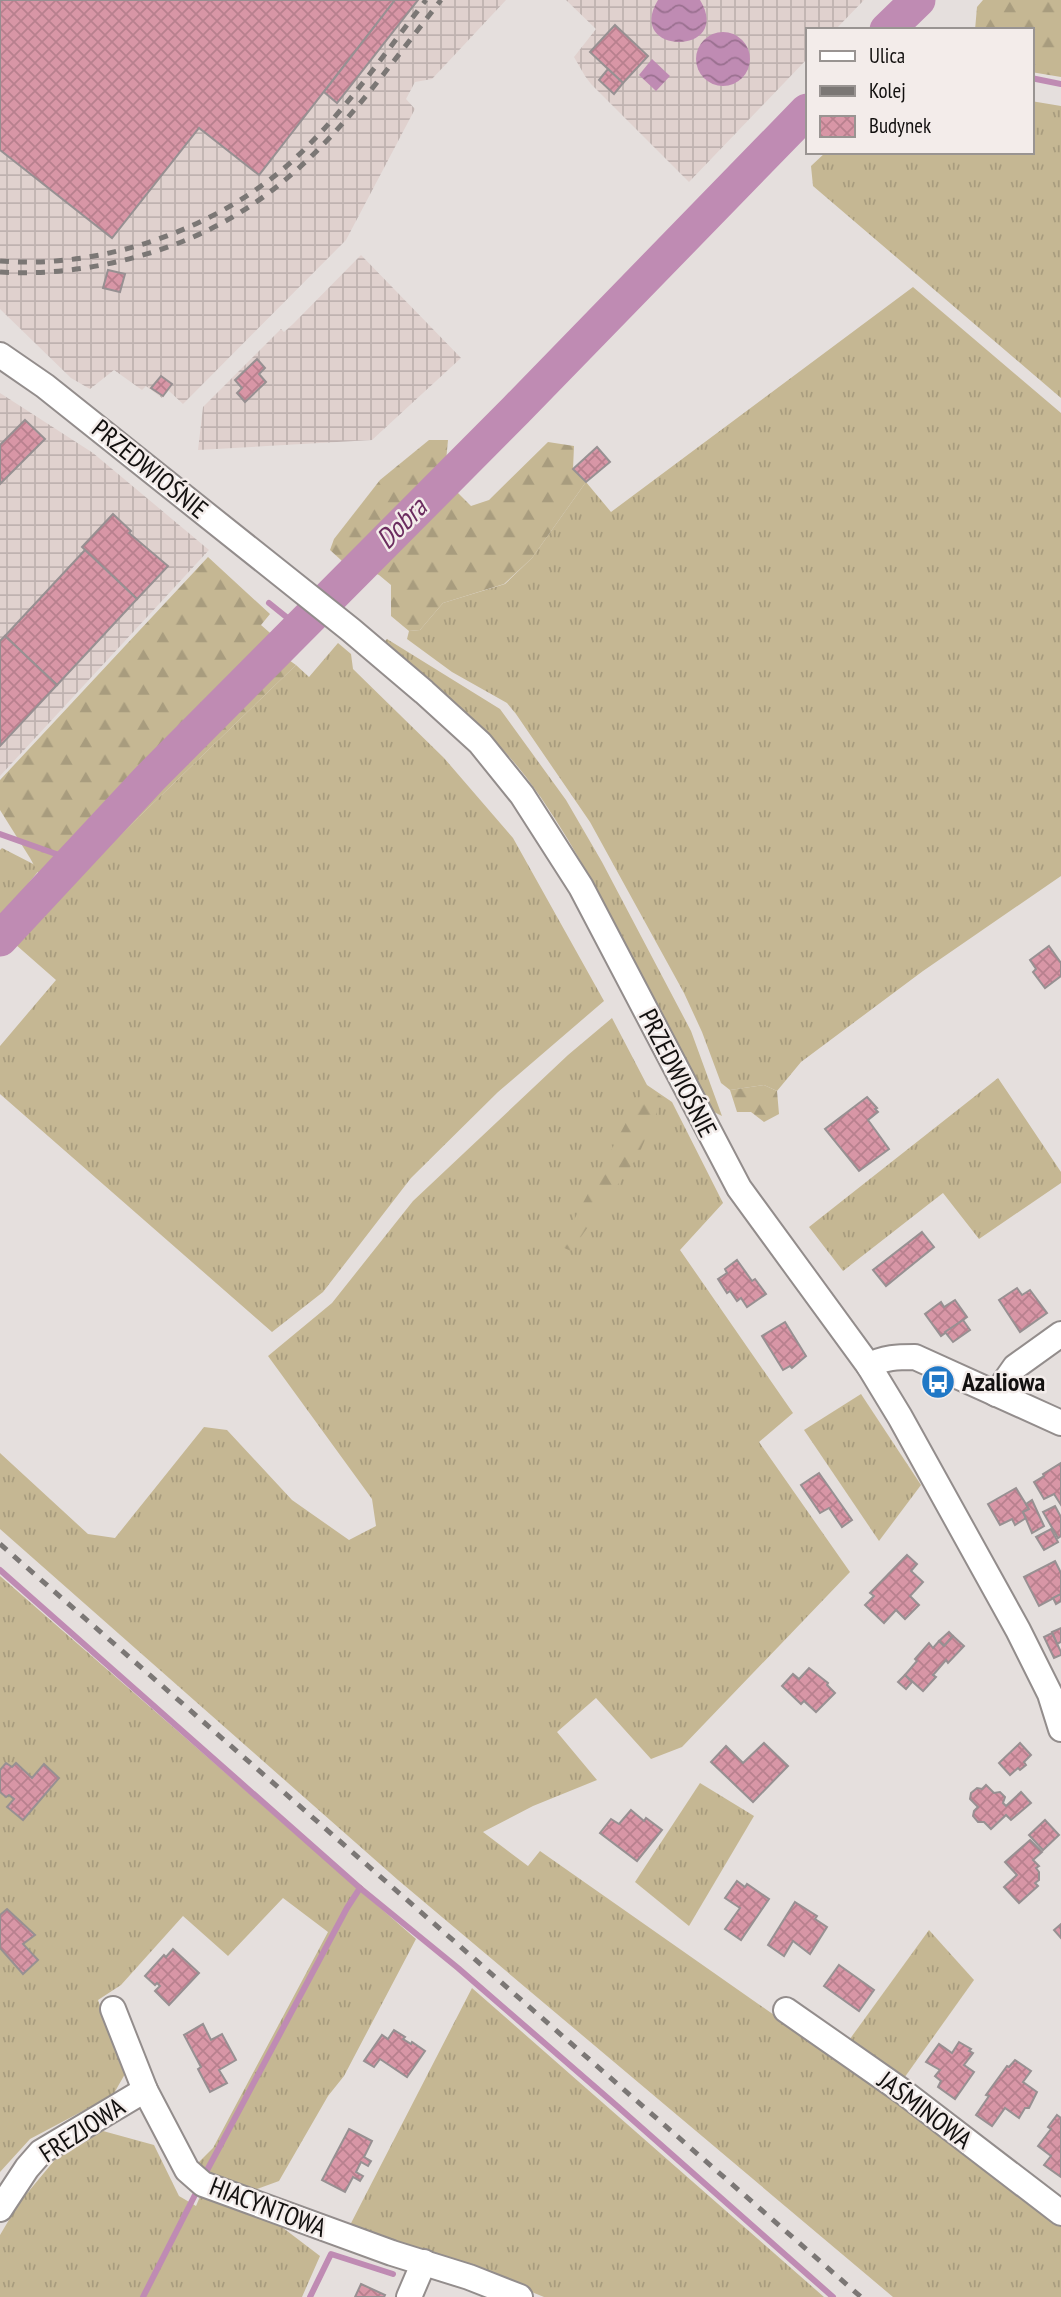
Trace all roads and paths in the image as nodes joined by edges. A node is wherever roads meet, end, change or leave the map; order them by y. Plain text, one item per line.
1 (0, 355) edge
2 (1061, 1334) edge
3 (869, 1366) junction
4 (996, 1394) junction
5 (1061, 1423) edge
6 (1061, 1729) edge
7 (113, 2009) dead end
8 (786, 2010) dead end
9 (145, 2090) junction
10 (0, 2209) edge
11 (1061, 2213) edge
12 (424, 2262) junction
13 (410, 2297) edge
14 (520, 2297) edge

1 - 3 street, PRZEDWIOŚNIE
2 - 4 street
3 - 4 street
3 - 6 street
4 - 5 street
7 - 9 street, HIACYNTOWA
8 - 11 street, JAŚMINOWA
9 - 10 street, FREZJOWA
9 - 12 street, HIACYNTOWA
12 - 13 street
12 - 14 street, HIACYNTOWA

